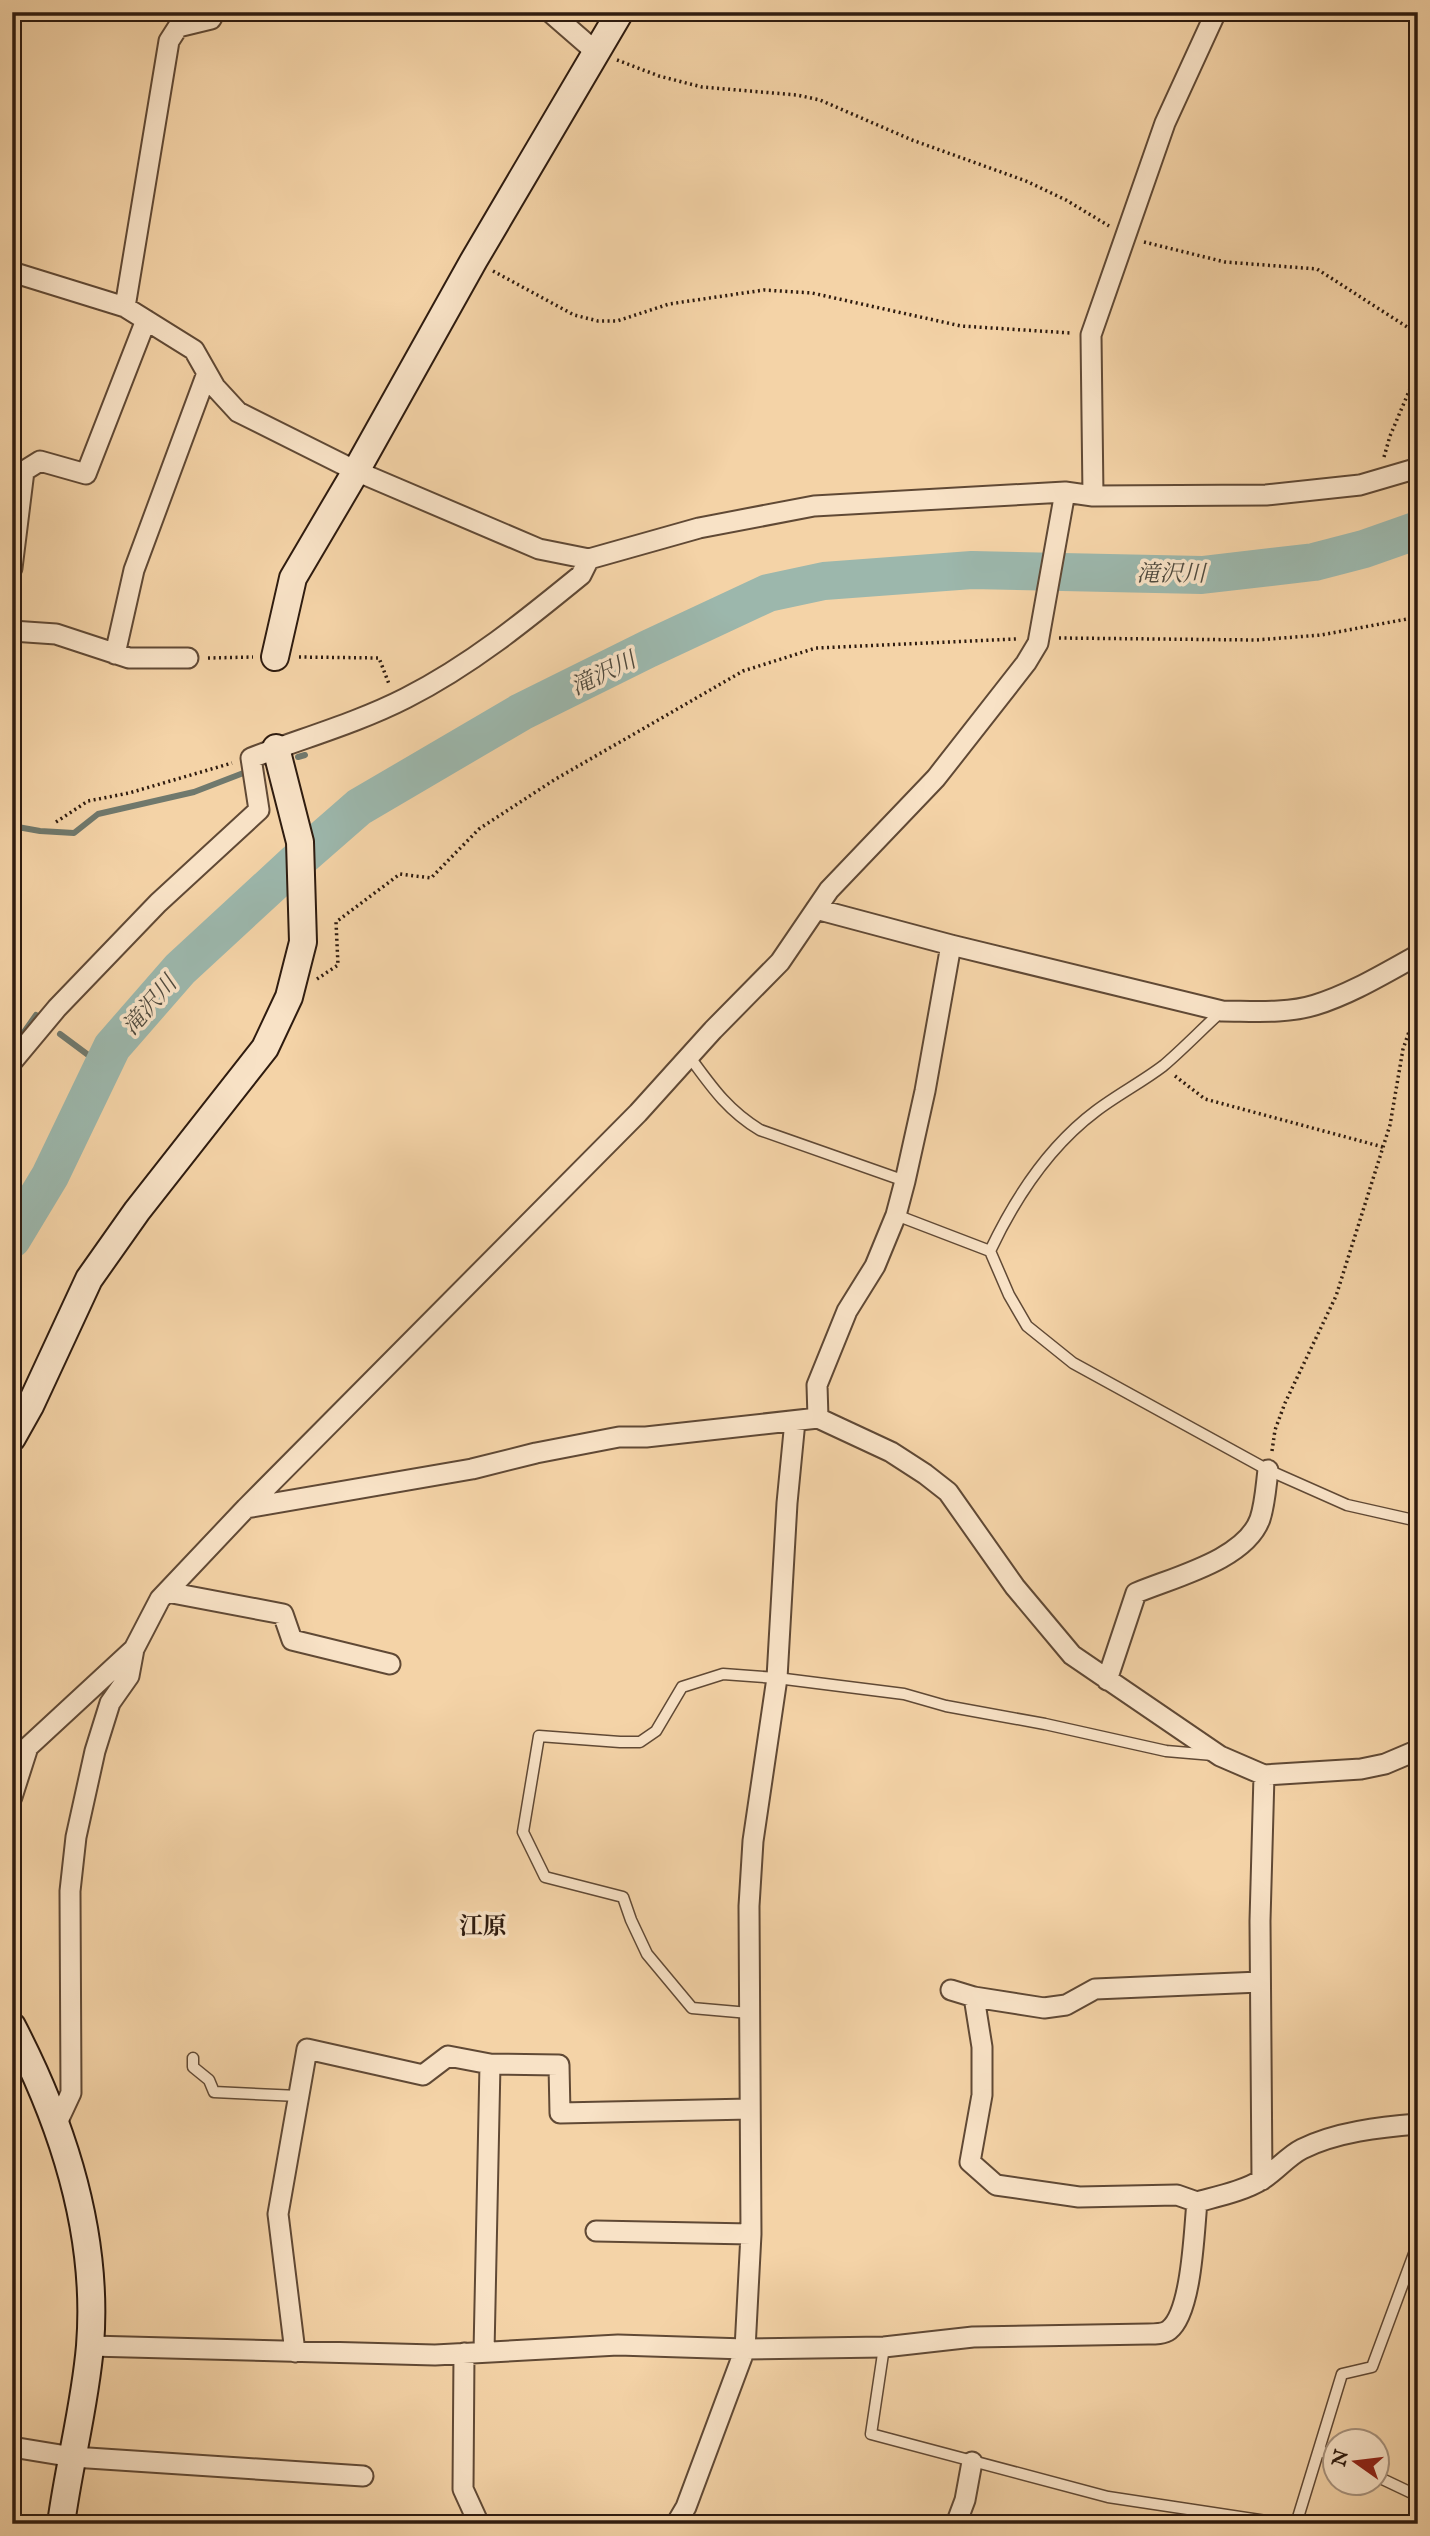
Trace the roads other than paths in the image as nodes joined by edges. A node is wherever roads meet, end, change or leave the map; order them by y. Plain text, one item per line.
1 (215, 12) edge
2 (550, 12) edge
3 (620, 12) edge
4 (1216, 12) edge
5 (596, 52) junction
6 (12, 272) edge
7 (125, 307) junction
8 (146, 320) junction
9 (207, 373) junction
10 (1418, 468) edge
11 (356, 471) junction
12 (1094, 496) junction
13 (1064, 497) junction
14 (589, 559) junction
15 (12, 568) edge
16 (12, 631) edge
17 (115, 654) junction
18 (275, 657) road end
19 (188, 658) road end
20 (276, 748) junction
21 (816, 909) junction
22 (951, 945) junction
23 (1418, 954) edge
24 (1222, 1011) junction
25 (689, 1056) junction
26 (12, 1062) edge
27 (905, 1181) junction
28 (895, 1215) junction
29 (990, 1251) junction
30 (818, 1418) junction
31 (795, 1421) junction
32 (12, 1438) edge
33 (1268, 1471) junction
34 (246, 1508) junction
35 (1418, 1521) edge
36 (167, 1592) junction
37 (134, 1649) junction
38 (390, 1664) dead end
39 (777, 1678) junction
40 (1107, 1681) junction
41 (1418, 1750) edge
42 (1220, 1756) junction
43 (1264, 1774) junction
44 (12, 1797) edge
45 (1260, 1982) junction
46 (951, 1990) dead end
47 (974, 1997) junction
48 (749, 2013) junction
49 (12, 2026) edge
50 (193, 2058) dead end
51 (490, 2064) junction
52 (299, 2096) junction
53 (750, 2109) junction
54 (57, 2123) junction
55 (1418, 2124) edge
56 (1262, 2180) junction
57 (1197, 2202) junction
58 (596, 2231) dead end
59 (751, 2234) junction
60 (1418, 2243) edge
61 (90, 2346) junction
62 (884, 2347) junction
63 (745, 2349) junction
64 (295, 2352) junction
65 (484, 2352) junction
66 (464, 2353) junction
67 (12, 2447) edge
68 (1318, 2450) junction
69 (1322, 2452) edge
70 (73, 2457) junction
71 (972, 2462) junction
72 (363, 2476) dead end
73 (1392, 2484) edge
74 (1418, 2496) edge
75 (61, 2524) edge
76 (479, 2524) edge
77 (676, 2524) edge
78 (956, 2524) edge
79 (1287, 2524) edge
80 (1296, 2524) edge

1 - 7 street
2 - 5 street
3 - 5 street
4 - 12 street
5 - 11 street
6 - 7 street
7 - 8 street
8 - 9 street
8 - 15 street
9 - 11 street
9 - 17 street
10 - 12 street
11 - 14 street
11 - 18 street
12 - 13 street
13 - 14 street
13 - 21 street
14 - 20 street
16 - 17 street
17 - 19 street
20 - 26 street
20 - 32 street
21 - 22 street
21 - 25 street
22 - 24 street
22 - 27 street
23 - 24 street
24 - 29 lane
25 - 27 lane
25 - 34 street
27 - 28 street
28 - 29 lane
28 - 30 street
29 - 33 lane
30 - 31 street
30 - 40 street
31 - 34 street
31 - 39 street
33 - 35 lane
33 - 40 street
34 - 36 street
36 - 37 street
36 - 38 street
37 - 44 street
37 - 54 street
39 - 42 lane
39 - 48 street
39 - 48 lane
40 - 42 street
41 - 43 street
42 - 43 street
43 - 45 street
45 - 47 street
45 - 56 street
46 - 47 street
47 - 57 street
48 - 53 street
49 - 54 street
50 - 52 lane
51 - 52 street
51 - 53 street
51 - 65 street
52 - 64 street
53 - 59 street
54 - 61 street
55 - 56 street
56 - 57 street
57 - 62 street
58 - 59 street
59 - 63 street
60 - 68 lane
61 - 64 street
61 - 70 street
62 - 63 street
62 - 71 lane
63 - 65 street
63 - 77 street
64 - 66 street
65 - 66 street
66 - 76 street
67 - 70 street
68 - 69 lane
68 - 80 lane
70 - 72 street
70 - 75 street
71 - 78 street
71 - 79 lane
73 - 74 lane

